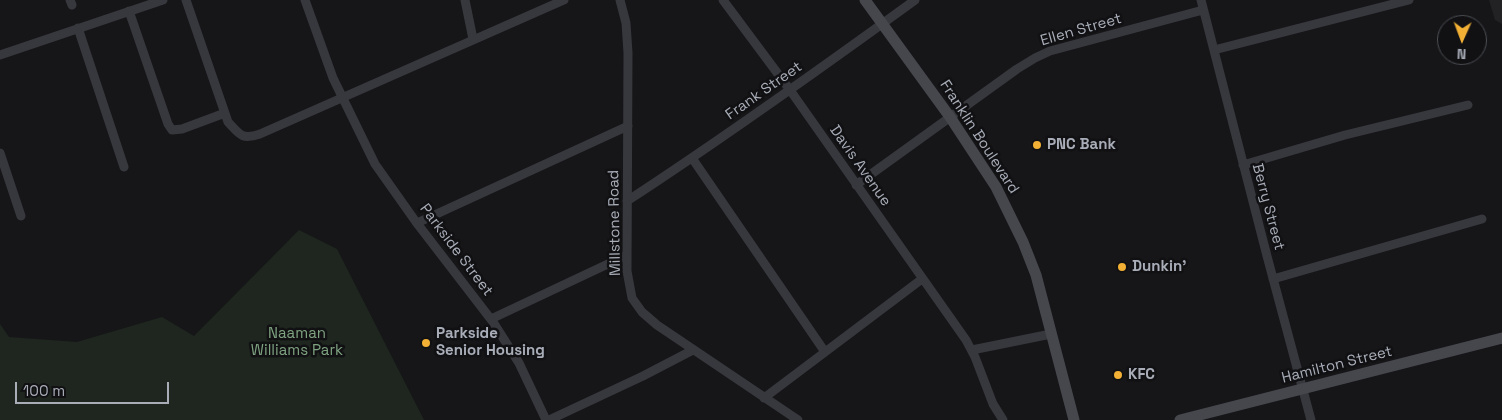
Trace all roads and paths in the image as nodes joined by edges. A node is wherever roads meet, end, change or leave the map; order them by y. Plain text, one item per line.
1 (163, 0) edge
2 (186, 0) edge
3 (305, 0) edge
4 (464, 0) edge
5 (564, 0) edge
6 (620, 0) edge
7 (723, 0) edge
8 (866, 0) edge
9 (915, 0) edge
10 (1201, 0) edge
11 (1409, 0) edge
12 (1203, 10) junction
13 (129, 11) junction
14 (882, 24) junction
15 (78, 28) junction
16 (474, 39) junction
17 (1214, 50) junction
18 (0, 55) edge
19 (790, 90) junction
20 (342, 98) junction
21 (1468, 105) dead end
22 (226, 113) junction
23 (950, 117) junction
24 (628, 126) junction
25 (0, 153) edge
26 (692, 158) junction
27 (1243, 165) junction
28 (124, 167) dead end
29 (856, 185) junction
30 (627, 200) junction
31 (21, 216) dead end
32 (1482, 220) dead end
33 (417, 223) junction
34 (627, 255) junction
35 (922, 279) junction
36 (1272, 279) junction
37 (490, 319) junction
38 (1051, 334) junction
39 (1502, 338) edge
40 (693, 350) junction
41 (972, 350) junction
42 (825, 352) junction
43 (1303, 389) junction
44 (764, 398) junction
45 (547, 420) edge
46 (798, 420) edge
47 (1003, 420) edge
48 (1074, 420) edge
49 (1180, 420) edge
50 (1311, 420) edge

1 - 13 street
2 - 22 street
3 - 20 street, Parkside Street
4 - 16 street
5 - 16 street
6 - 24 street, Millstone Road
7 - 19 street, Davis Avenue
8 - 14 main road, Franklin Boulevard
9 - 14 street, Frank Street
10 - 12 street, Berry Street
11 - 17 street
12 - 17 street, Berry Street
12 - 23 street, Ellen Street
13 - 15 street
13 - 22 street
14 - 19 street, Frank Street
14 - 23 main road, Franklin Boulevard
15 - 18 street
15 - 28 street
16 - 20 street
17 - 27 street, Berry Street
19 - 26 street, Frank Street
19 - 29 street, Davis Avenue
20 - 22 street
20 - 33 street, Parkside Street
21 - 27 street
23 - 29 street, Ellen Street
23 - 38 main road, Franklin Boulevard
24 - 30 street, Millstone Road
24 - 33 street
25 - 31 street
26 - 30 street, Frank Street
26 - 42 street
27 - 36 street, Berry Street
29 - 35 street, Davis Avenue
30 - 34 street, Millstone Road
32 - 36 street
33 - 37 street, Parkside Street
34 - 37 street
34 - 40 street, Millstone Road
35 - 41 street, Davis Avenue
35 - 42 street
36 - 43 street, Berry Street
37 - 45 street, Parkside Street
38 - 41 street
38 - 48 main road, Franklin Boulevard
39 - 43 main road, Hamilton Street
40 - 44 street, Millstone Road
40 - 45 street
41 - 47 street, Davis Avenue
42 - 44 street
43 - 49 main road, Hamilton Street
43 - 50 street, Berry Street
44 - 46 street, Millstone Road

